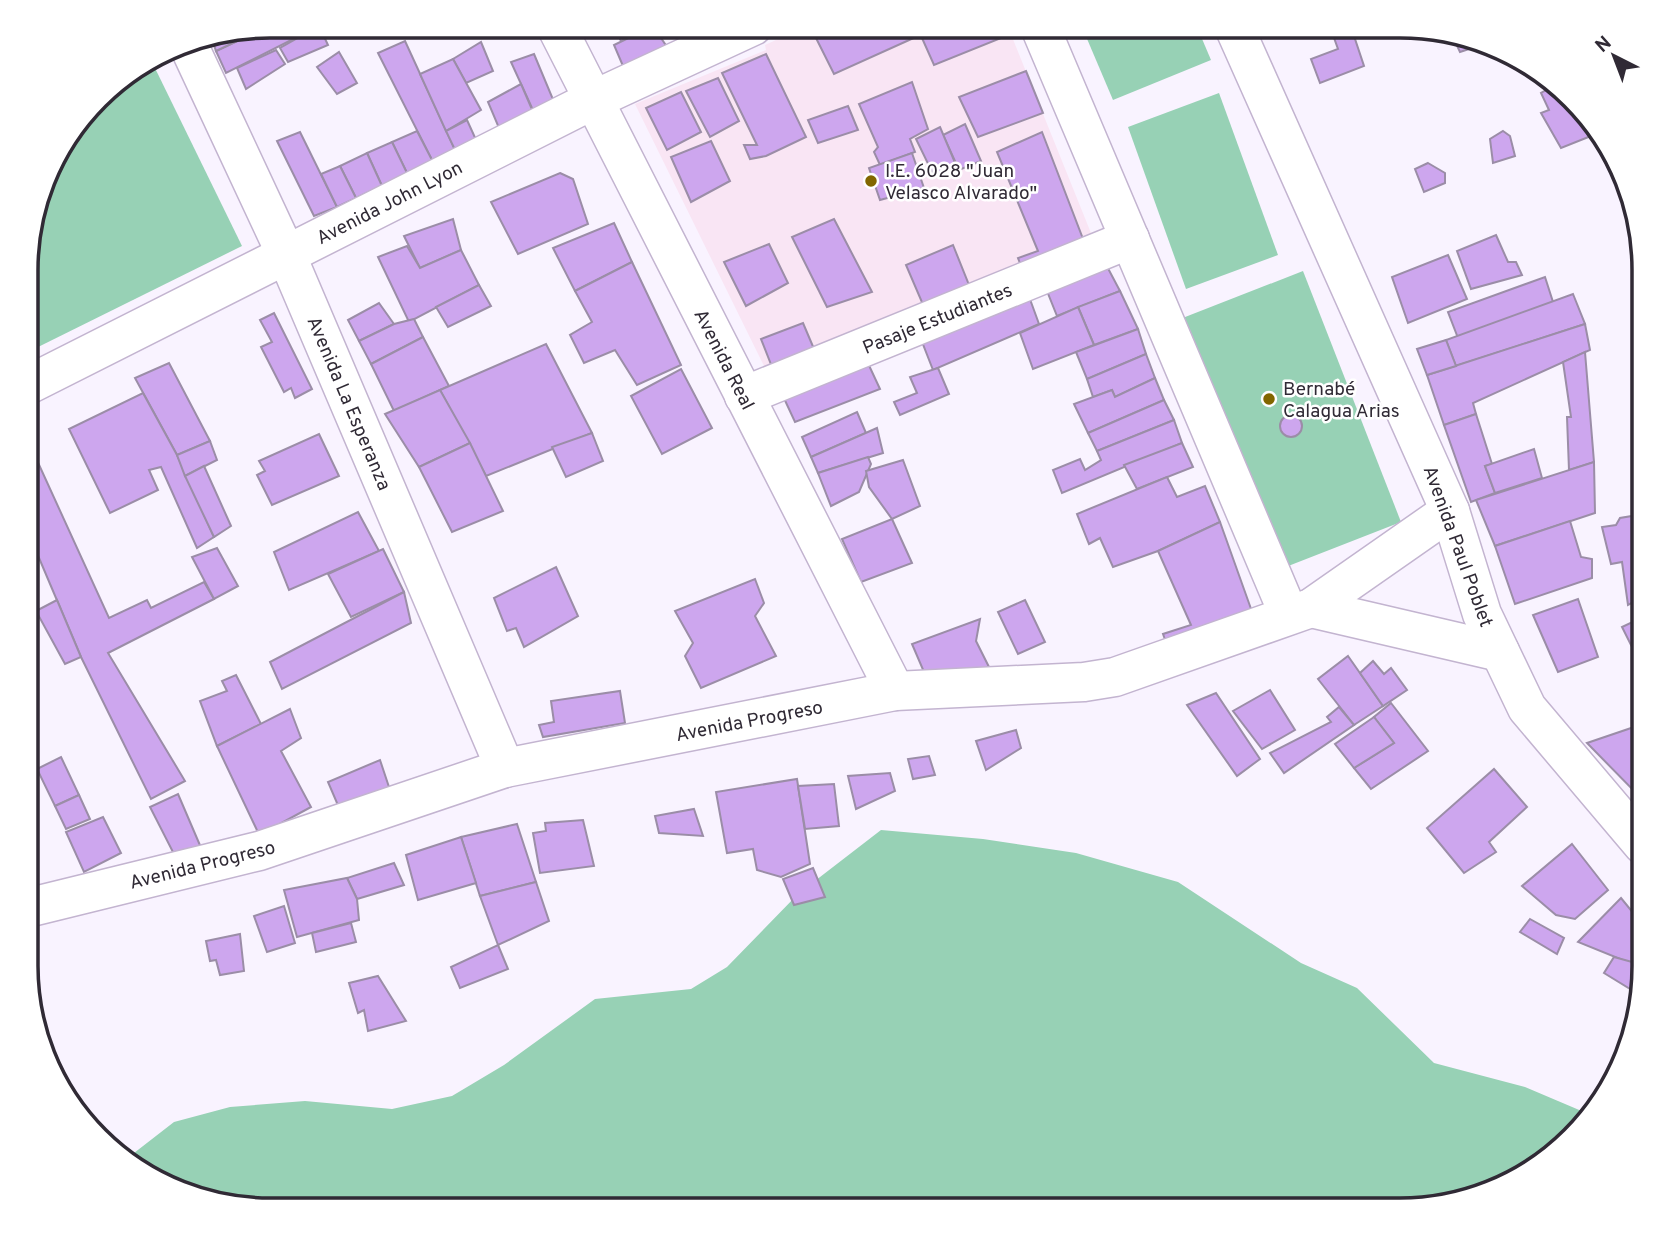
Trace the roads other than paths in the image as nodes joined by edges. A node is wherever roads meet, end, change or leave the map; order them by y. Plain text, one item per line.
1 (562, 38) edge
2 (726, 38) edge
3 (1045, 39) edge
4 (1239, 39) edge
5 (192, 53) edge
6 (591, 101) junction
7 (1130, 239) junction
8 (286, 254) junction
9 (38, 380) edge
10 (744, 397) junction
11 (1450, 511) junction
12 (1300, 612) junction
13 (1500, 652) junction
14 (895, 691) junction
15 (505, 768) junction
16 (1631, 831) edge
17 (39, 905) edge

1 - 6 street, Avenida Real
2 - 6 street, Avenida John Lyon
3 - 7 street
4 - 11 street, Avenida Paul Poblet
5 - 8 street, Avenida La Esperanza
6 - 8 street, Avenida John Lyon
6 - 10 street, Avenida Real
7 - 10 street, Pasaje Estudiantes
7 - 12 street
8 - 9 street, Avenida John Lyon
8 - 15 street, Avenida La Esperanza
10 - 14 street, Avenida Real
11 - 12 street, Avenida Progreso
11 - 13 street, Avenida Paul Poblet
12 - 13 street
12 - 14 street, Avenida Progreso
13 - 16 street, Avenida Paul Poblet
14 - 15 street, Avenida Progreso
15 - 17 street, Avenida Progreso

